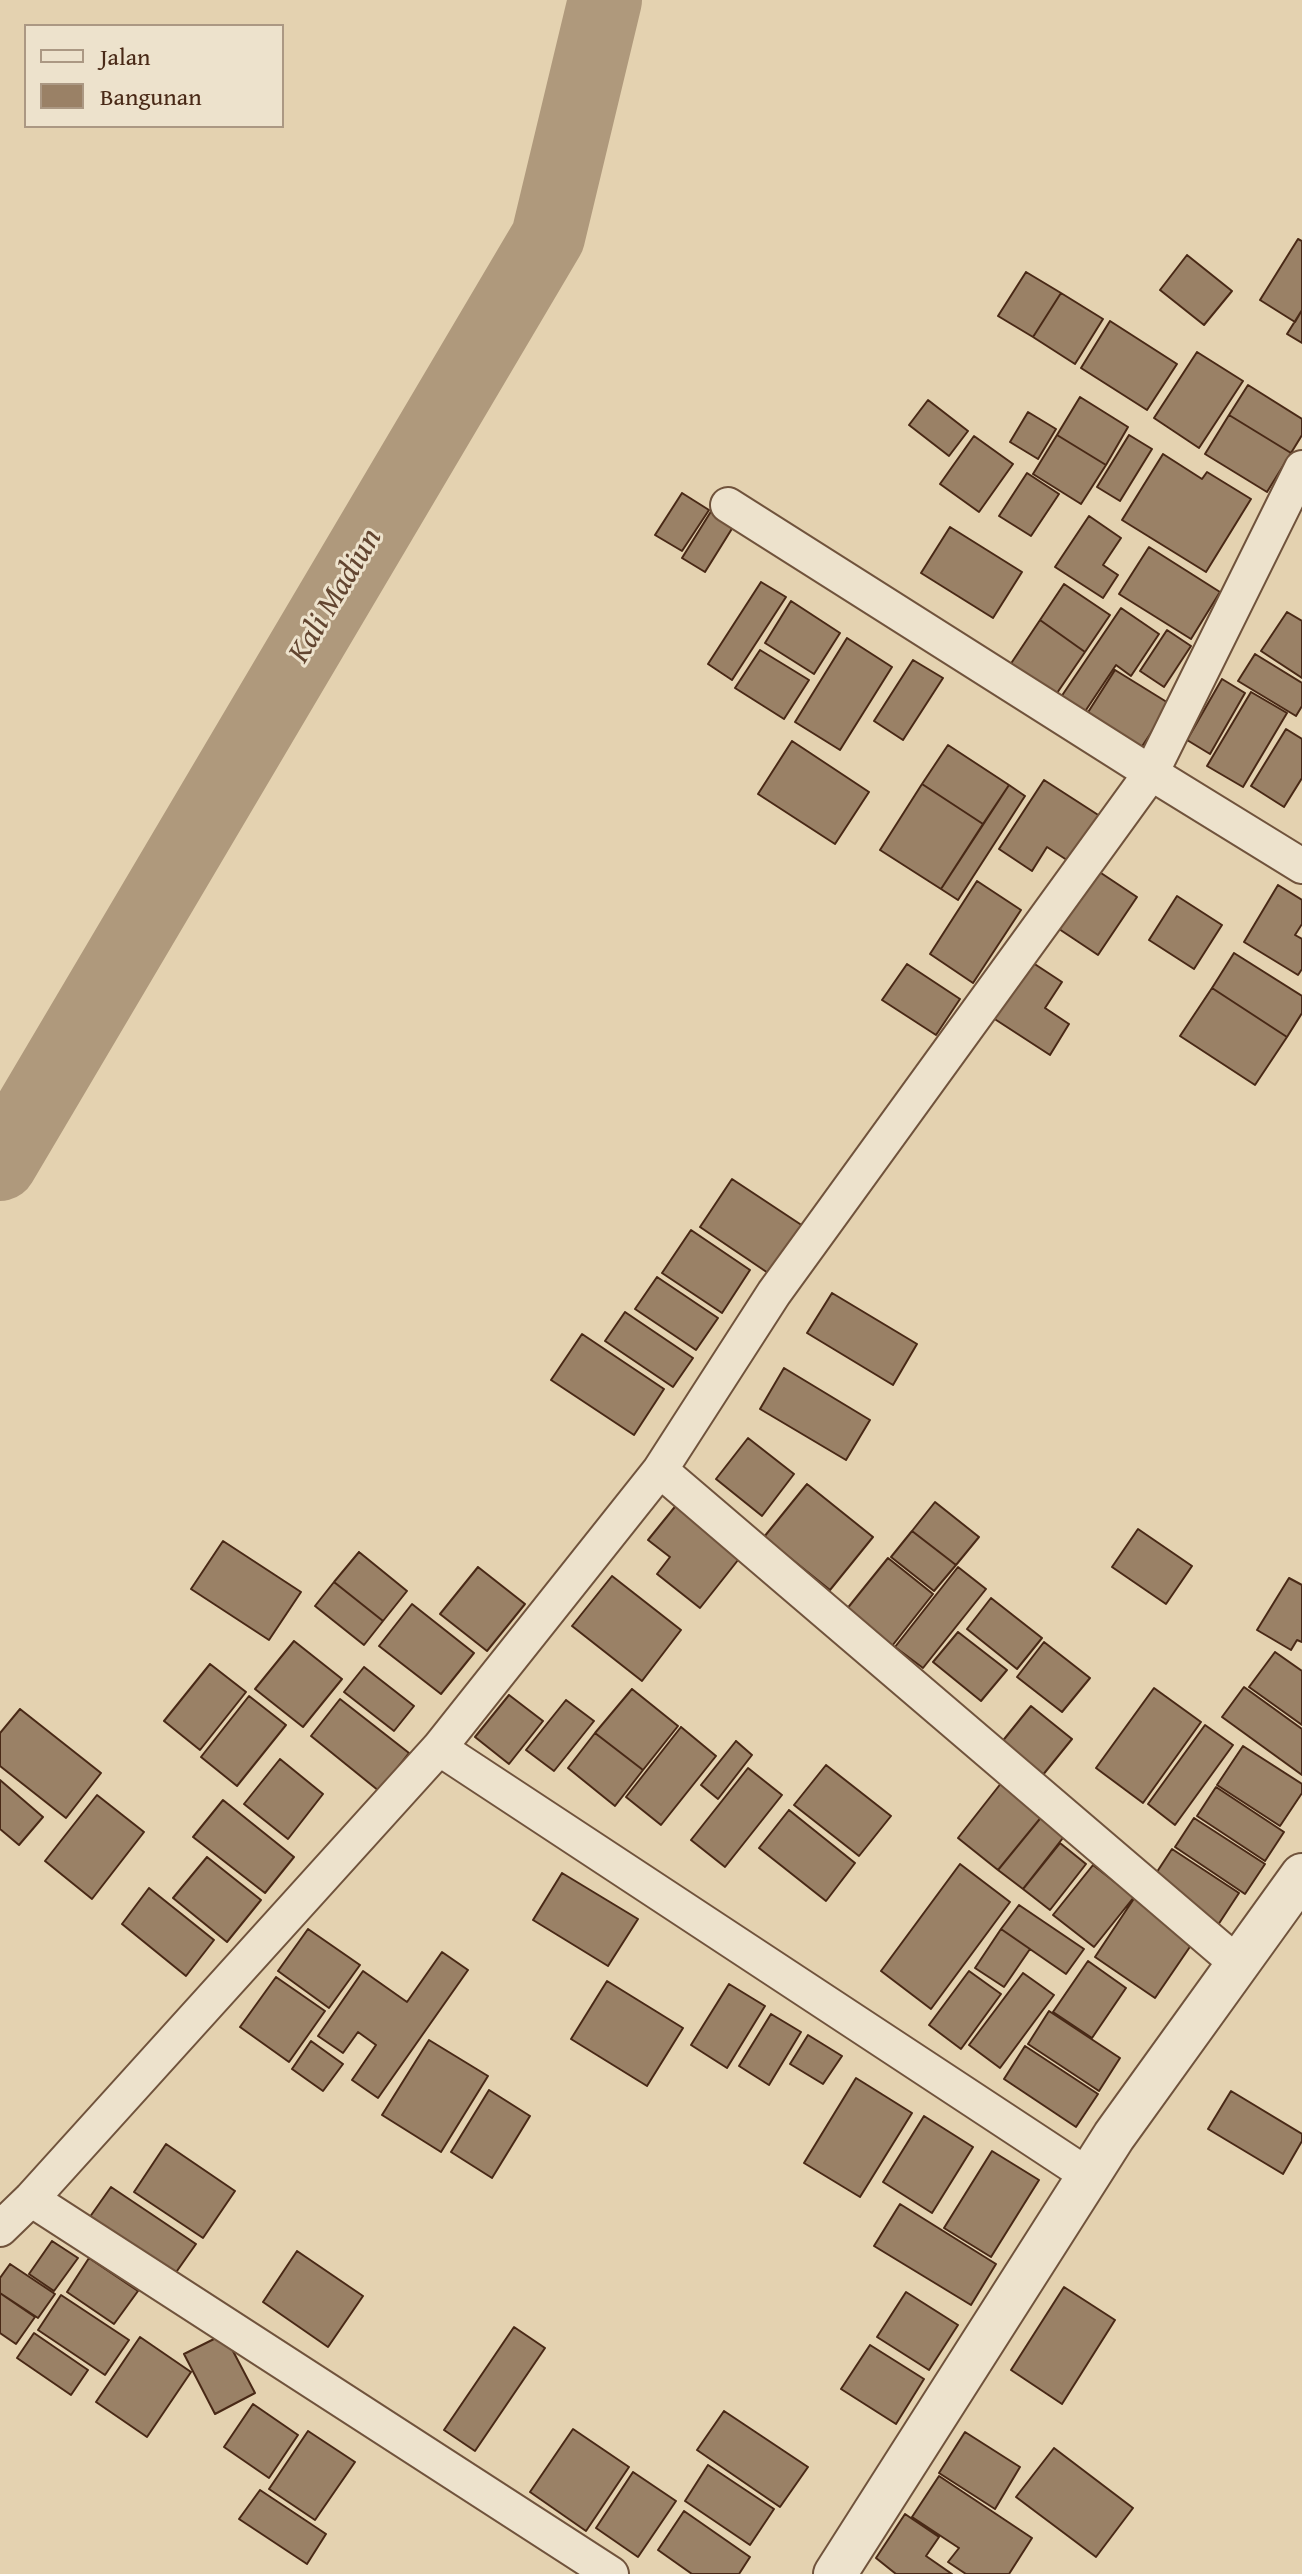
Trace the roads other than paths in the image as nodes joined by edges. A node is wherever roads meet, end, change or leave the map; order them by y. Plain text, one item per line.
1 (1302, 468) edge
2 (728, 505) dead end
3 (1151, 773) junction
4 (1302, 866) edge
5 (660, 1470) junction
6 (439, 1748) junction
7 (1302, 1875) edge
8 (1238, 1964) junction
9 (1089, 2176) junction
10 (31, 2199) junction
11 (0, 2229) edge
12 (611, 2574) edge
13 (835, 2574) edge

1 - 3 street
2 - 3 street
3 - 4 street
3 - 5 street
5 - 6 street
5 - 8 street
6 - 9 street
6 - 10 street
7 - 8 street
8 - 9 street
9 - 13 street
10 - 11 street
10 - 12 street

